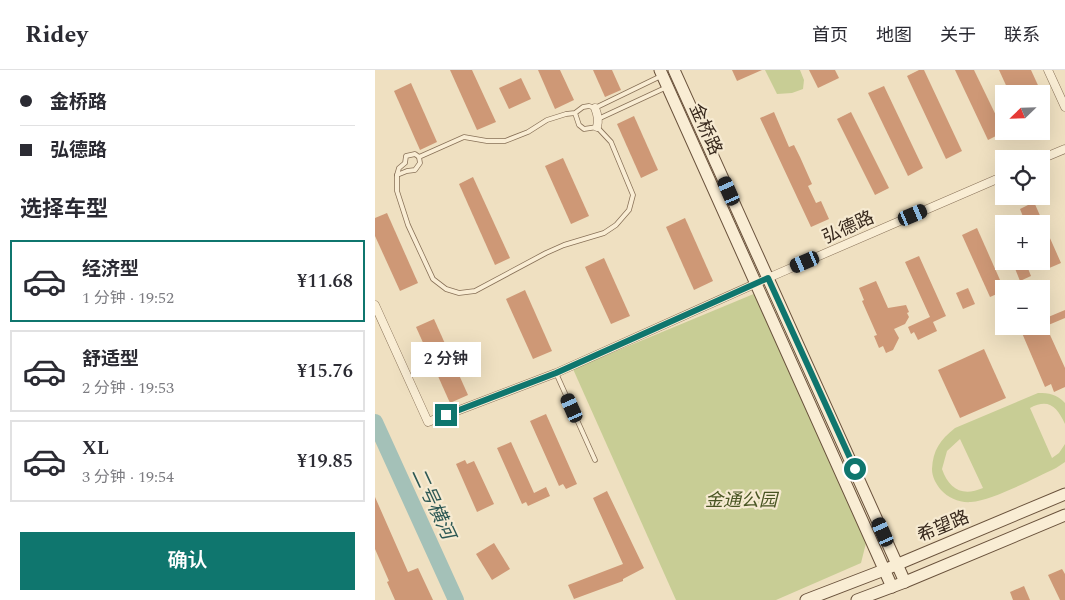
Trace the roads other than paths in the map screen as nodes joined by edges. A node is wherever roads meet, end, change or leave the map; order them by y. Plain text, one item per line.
1 (674, 70) edge
2 (1048, 70) edge
3 (661, 72) edge
4 (668, 87) junction
5 (1065, 107) edge
6 (595, 108) junction
7 (575, 113) junction
8 (597, 123) junction
9 (1065, 149) edge
10 (1050, 155) edge
11 (419, 157) junction
12 (397, 176) junction
13 (995, 180) edge
14 (768, 278) junction
15 (375, 305) edge
16 (556, 373) junction
17 (595, 460) dead end
18 (1065, 494) edge
19 (1065, 515) edge
20 (897, 564) junction
21 (884, 570) junction
22 (905, 582) junction
23 (892, 586) junction
24 (806, 600) edge
25 (857, 600) edge

1 - 14 street, 金桥路
2 - 5 street
3 - 4 street, 金桥路
3 - 6 lane
4 - 8 lane
4 - 21 street, 金桥路
6 - 7 lane
6 - 8 street
7 - 8 lane
7 - 11 lane
8 - 12 lane
9 - 10 street
11 - 12 lane
11 - 12 lane
13 - 14 street, 弘德路
14 - 16 street, 弘德路
14 - 20 street, 金桥路
15 - 16 street, 弘德路
16 - 17 lane
18 - 20 street, 希望路
19 - 22 street
20 - 21 street, 希望路
20 - 22 street, 金桥路
21 - 23 street, 金桥路
21 - 24 street, 希望路
22 - 23 street
23 - 25 street

